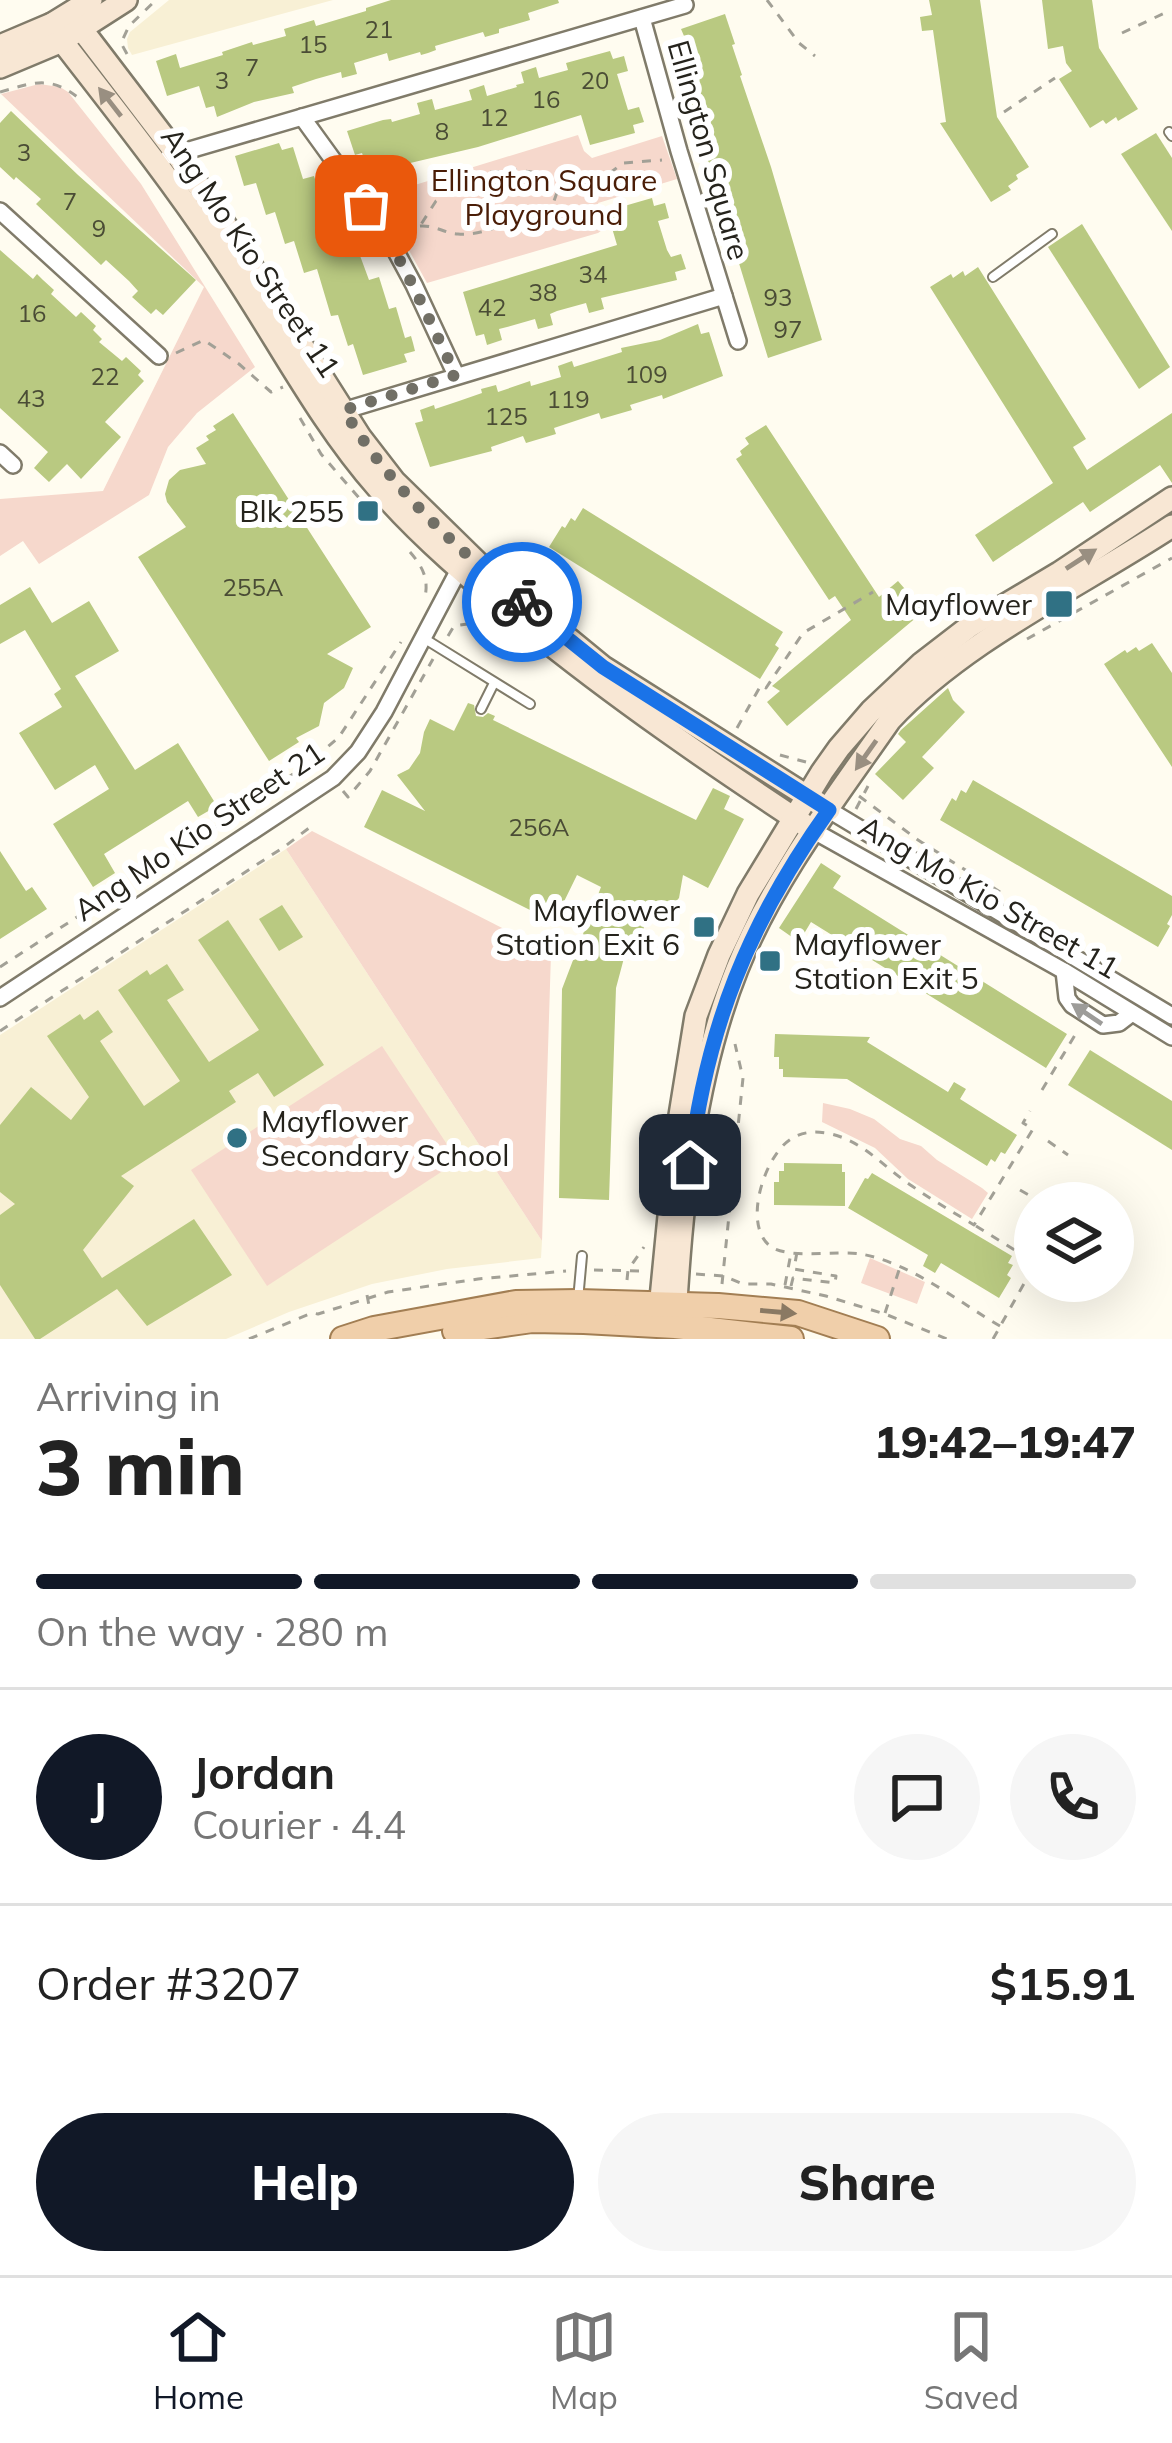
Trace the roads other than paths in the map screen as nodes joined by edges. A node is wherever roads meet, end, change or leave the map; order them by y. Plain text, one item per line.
1 (92, 0) edge
2 (126, 0) edge
3 (685, 5) dead end
4 (642, 18) junction
5 (66, 27) junction
6 (0, 46) edge
7 (0, 68) edge
8 (302, 117) junction
9 (166, 158) junction
10 (0, 211) edge
11 (1052, 234) dead end
12 (993, 277) dead end
13 (724, 296) junction
14 (738, 340) dead end
15 (159, 356) road end
16 (456, 375) junction
17 (335, 414) junction
18 (0, 453) edge
19 (13, 465) dead end
20 (1172, 498) edge
21 (1172, 526) edge
22 (463, 562) junction
23 (432, 643) junction
24 (494, 683) junction
25 (530, 704) dead end
26 (481, 709) dead end
27 (808, 796) junction
28 (829, 810) junction
29 (795, 818) junction
30 (814, 831) junction
31 (1064, 971) junction
32 (0, 998) edge
33 (1132, 1013) junction
34 (1172, 1016) edge
35 (1172, 1037) edge
36 (582, 1256) dead end
37 (578, 1302) junction
38 (667, 1316) junction
39 (881, 1327) edge
40 (343, 1339) edge
41 (405, 1339) edge
42 (791, 1339) edge

1 - 5 main road
2 - 5 main road
3 - 4 street, Ellington Square
4 - 8 street, Ellington Square
4 - 13 street, Ellington Square
5 - 6 main road
5 - 7 main road
5 - 9 main road, Ang Mo Kio Street 11
8 - 9 street, Ellington Square
8 - 16 street
9 - 17 main road, Ang Mo Kio Street 11
10 - 15 street
11 - 12 lane
13 - 14 street, Ellington Square
13 - 16 street, Ellington Square
16 - 17 street, Ellington Square
17 - 22 main road, Ang Mo Kio Street 11
18 - 19 street
27 -> 20 main road
21 -> 28 main road
22 - 23 street, Ang Mo Kio Street 21
22 - 27 main road, Ang Mo Kio Street 11
22 - 29 main road, Ang Mo Kio Street 11
23 - 24 lane
23 - 32 street, Ang Mo Kio Street 21
24 - 25 lane
24 - 26 lane
27 - 28 main road, Ang Mo Kio Street 11
27 - 29 main road
28 - 30 main road
28 - 34 street, Ang Mo Kio Street 11
29 - 30 main road, Ang Mo Kio Street 11
29 - 38 main road
30 - 31 street, Ang Mo Kio Street 11
30 - 38 main road
31 - 33 street, Ang Mo Kio Street 11
33 -> 31 street
33 - 35 street, Ang Mo Kio Street 11
36 - 37 lane
37 - 38 main road
37 - 40 main road
38 -> 39 main road
38 - 41 main road
38 - 42 main road

